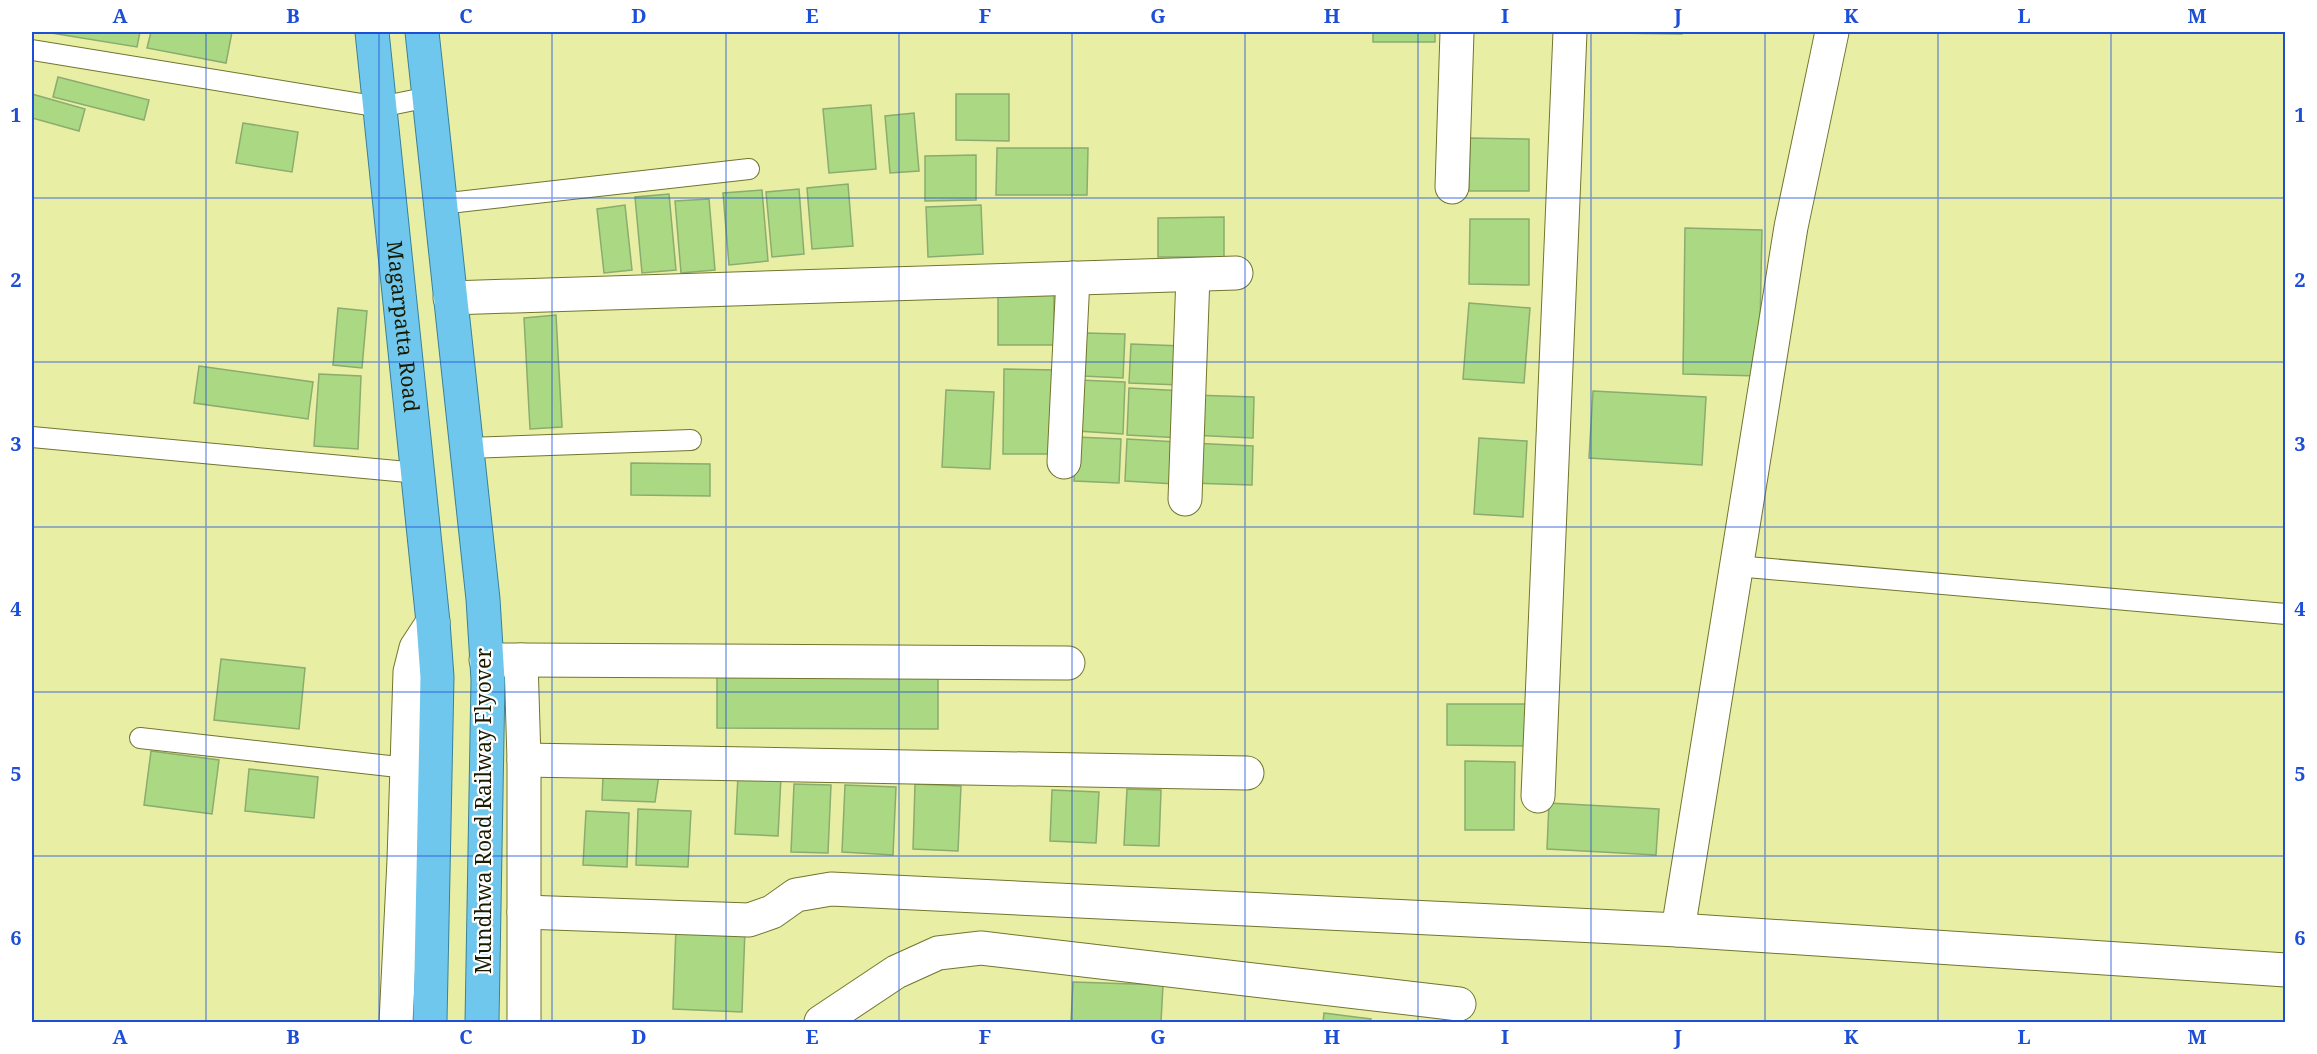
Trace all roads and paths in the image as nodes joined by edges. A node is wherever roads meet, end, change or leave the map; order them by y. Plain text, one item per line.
1 (372, 32) edge
2 (422, 32) edge
3 (1458, 32) edge
4 (1570, 32) edge
5 (1832, 32) edge
6 (32, 50) edge
7 (429, 97) junction
8 (380, 106) junction
9 (749, 169) dead end
10 (1452, 187) dead end
11 (440, 204) junction
12 (1236, 273) dead end
13 (1193, 275) junction
14 (1073, 278) junction
15 (450, 298) junction
16 (32, 437) edge
17 (691, 440) dead end
18 (467, 447) junction
19 (1064, 462) dead end
20 (418, 473) junction
21 (1185, 499) dead end
22 (1736, 566) junction
23 (2286, 614) edge
24 (433, 622) junction
25 (521, 660) junction
26 (1068, 663) dead end
27 (487, 670) junction
28 (140, 738) dead end
29 (524, 760) junction
30 (407, 768) junction
31 (1247, 773) dead end
32 (1538, 796) dead end
33 (524, 912) junction
34 (1678, 930) junction
35 (2286, 970) edge
36 (1460, 1004) dead end
37 (396, 1023) edge
38 (430, 1023) edge
39 (482, 1023) edge
40 (524, 1023) edge
41 (821, 1023) edge

1 - 8 highway, Magarpatta Road
2 - 7 highway
3 - 10 street
4 - 32 street
5 - 22 street
6 - 8 lane
7 - 8 lane
7 - 11 highway
8 - 20 highway, Magarpatta Road
9 - 11 lane
11 - 15 highway
12 - 13 street
13 - 14 street
13 - 21 street
14 - 15 street
14 - 19 street
15 - 18 highway
16 - 20 lane
17 - 18 lane
18 - 27 highway, Mundhwa Road Railway Flyover
20 - 24 highway, Magarpatta Road
22 - 23 lane
22 - 34 street
24 - 30 street
24 - 38 highway
25 - 26 street
25 - 27 street
25 - 29 street
27 - 39 highway, Mundhwa Road Railway Flyover
28 - 30 lane
29 - 31 street
29 - 33 street
30 - 37 street
33 - 34 street
33 - 40 street
34 - 35 street
36 - 41 street

